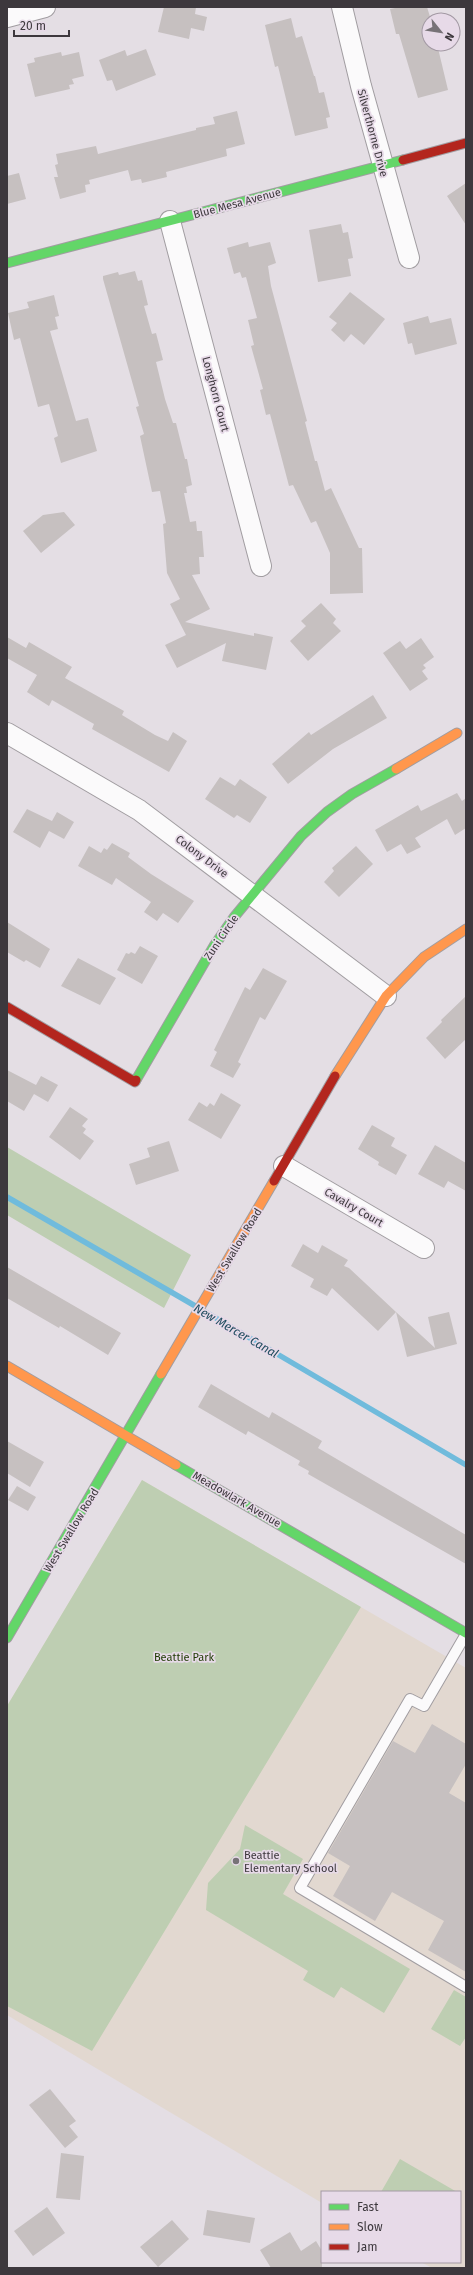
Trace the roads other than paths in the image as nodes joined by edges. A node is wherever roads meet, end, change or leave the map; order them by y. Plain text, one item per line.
1 (45, 7) edge
2 (342, 7) edge
3 (7, 16) edge
4 (466, 143) edge
5 (381, 164) junction
6 (170, 221) junction
7 (408, 258) dead end
8 (7, 263) edge
9 (261, 566) dead end
10 (7, 733) edge
11 (457, 734) dead end
12 (252, 895) junction
13 (466, 929) edge
14 (386, 996) junction
15 (7, 1007) edge
16 (284, 1166) junction
17 (424, 1248) dead end
18 (7, 1366) edge
19 (126, 1435) junction
20 (466, 1634) edge
21 (7, 1638) edge
22 (466, 1986) edge

1 - 3 street
2 - 5 street, Silverthorne Drive
4 - 5 street, Blue Mesa Avenue
5 - 6 street, Blue Mesa Avenue
5 - 7 street, Silverthorne Drive
6 - 8 street, Blue Mesa Avenue
6 - 9 street, Longhorn Court
10 - 12 street, Colony Drive
11 - 12 street, Zuni Circle
12 - 14 street, Colony Drive
12 - 15 street, Zuni Circle
13 - 14 street, West Swallow Road
14 - 16 street, West Swallow Road
16 - 17 street, Cavalry Court
16 - 19 street, West Swallow Road
18 - 19 street, Meadowlark Avenue
19 - 20 street, Meadowlark Avenue
19 - 21 street, West Swallow Road
20 - 22 lane

